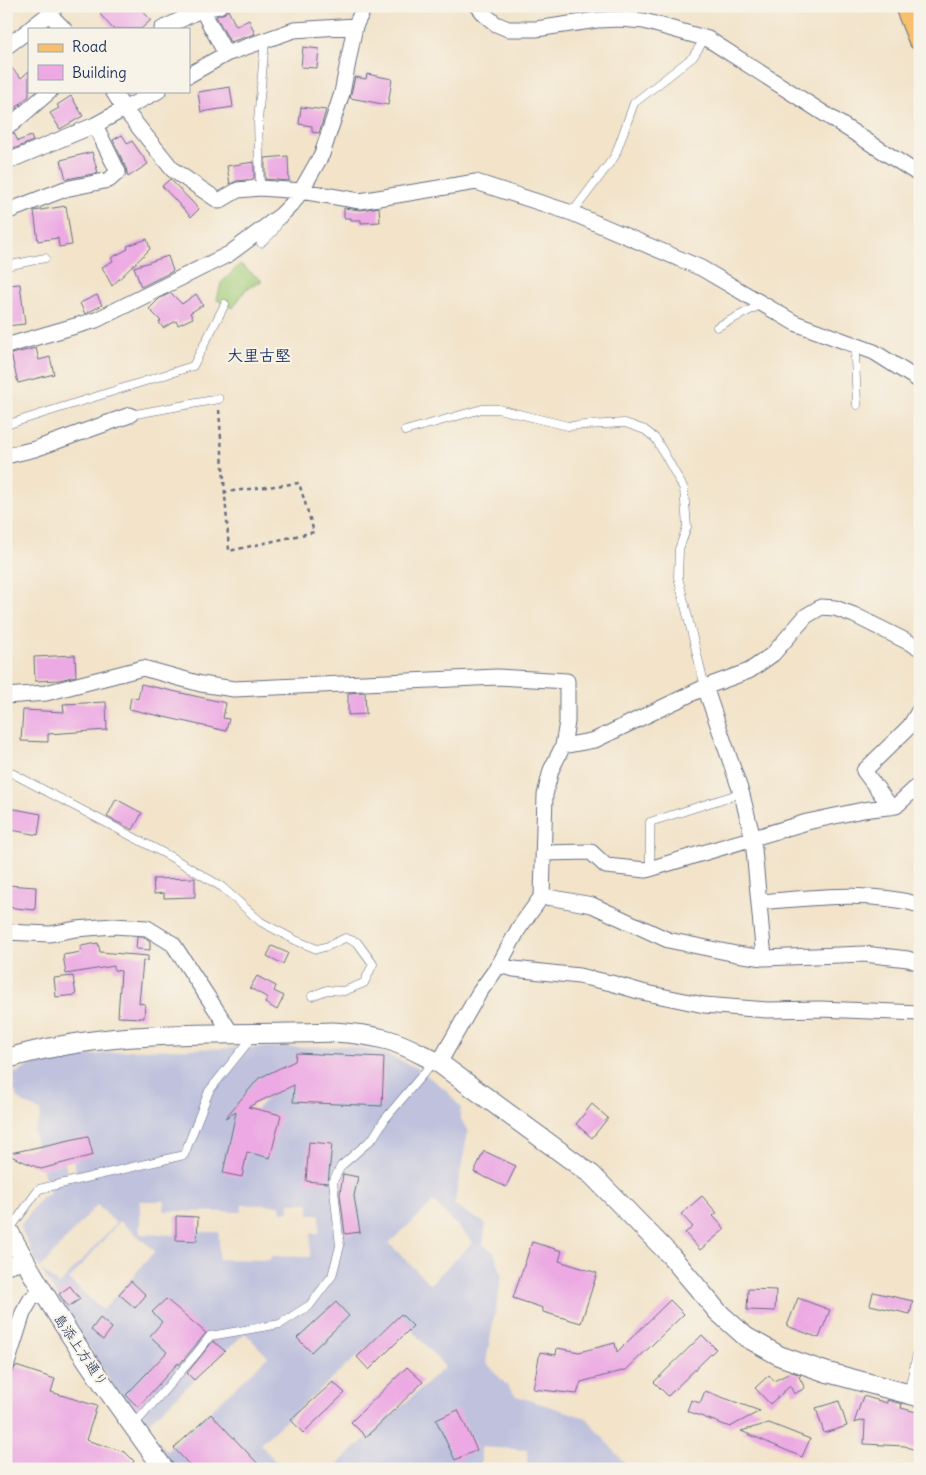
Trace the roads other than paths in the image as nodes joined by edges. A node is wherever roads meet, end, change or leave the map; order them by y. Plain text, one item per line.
1 (218, 6) edge
2 (365, 6) edge
3 (478, 6) edge
4 (907, 6) edge
5 (201, 8) edge
6 (52, 10) edge
7 (355, 26) junction
8 (30, 28) edge
9 (63, 28) edge
10 (164, 28) edge
11 (28, 30) edge
12 (704, 38) junction
13 (920, 38) edge
14 (265, 40) junction
15 (6, 47) edge
16 (226, 54) junction
17 (190, 74) edge
18 (49, 92) edge
19 (114, 92) edge
20 (156, 92) edge
21 (124, 110) junction
22 (95, 125) junction
23 (6, 126) edge
24 (6, 162) edge
25 (920, 175) edge
26 (260, 188) junction
27 (301, 191) junction
28 (6, 212) edge
29 (572, 213) junction
30 (281, 215) junction
31 (261, 243) dead end
32 (45, 258) dead end
33 (6, 266) edge
34 (225, 304) dead end
35 (762, 304) junction
36 (717, 326) dead end
37 (857, 345) junction
38 (6, 346) edge
39 (920, 381) edge
40 (219, 398) road end
41 (857, 405) dead end
42 (130, 416) joint
43 (6, 425) edge
44 (405, 431) dead end
45 (6, 456) edge
46 (920, 648) edge
47 (705, 687) junction
48 (6, 696) edge
49 (920, 709) edge
50 (563, 746) junction
51 (6, 770) edge
52 (920, 784) edge
53 (741, 793) junction
54 (891, 806) junction
55 (753, 838) junction
56 (543, 853) junction
57 (650, 869) junction
58 (542, 896) junction
59 (759, 902) junction
60 (920, 905) edge
61 (6, 932) edge
62 (764, 958) junction
63 (920, 963) edge
64 (499, 965) junction
65 (312, 996) dead end
66 (920, 1013) edge
67 (232, 1034) junction
68 (254, 1035) junction
69 (6, 1059) edge
70 (436, 1062) junction
71 (7, 1228) edge
72 (15, 1264) edge
73 (42, 1292) junction
74 (920, 1341) edge
75 (6, 1368) edge
76 (914, 1396) edge
77 (133, 1426) junction
78 (164, 1469) edge

1 - 5 street
2 - 7 street
3 - 12 street
4 - 13 main road
5 - 10 street
5 - 16 street
6 - 8 street
6 - 9 street
7 - 14 street
7 - 27 street
11 - 15 street
12 - 25 street
12 - 29 lane
14 - 16 street
14 - 26 lane
16 - 17 street
18 - 23 street
19 - 21 street
20 - 21 street
21 - 22 street
21 - 26 street
22 - 24 street
22 - 28 street
26 - 27 street
27 - 29 street
27 - 30 street
29 - 35 street
30 - 31 lane
30 - 38 street
32 - 33 lane
34 - 43 lane
35 - 36 lane
35 - 37 street
37 - 39 street
37 - 41 lane
40 - 42 lane
42 - 45 street
44 - 47 lane
46 - 47 street
47 - 50 street
47 - 53 street
48 - 50 street
49 - 54 street
50 - 56 street
51 - 65 lane
52 - 54 street
53 - 55 street
53 - 57 lane
54 - 55 street
55 - 57 street
55 - 59 street
56 - 57 street
56 - 58 street
58 - 62 street
58 - 64 street
59 - 60 street
59 - 62 street
61 - 67 street
62 - 63 street
64 - 66 street
64 - 70 street
67 - 68 street
67 - 69 street
68 - 70 street
68 - 71 lane
70 - 76 street
70 - 77 lane
71 - 72 street, 島添上方通り
72 - 73 street, 島添上方通り
73 - 75 street
73 - 77 street, 島添上方通り
74 - 76 lane
77 - 78 street, 島添上方通り

